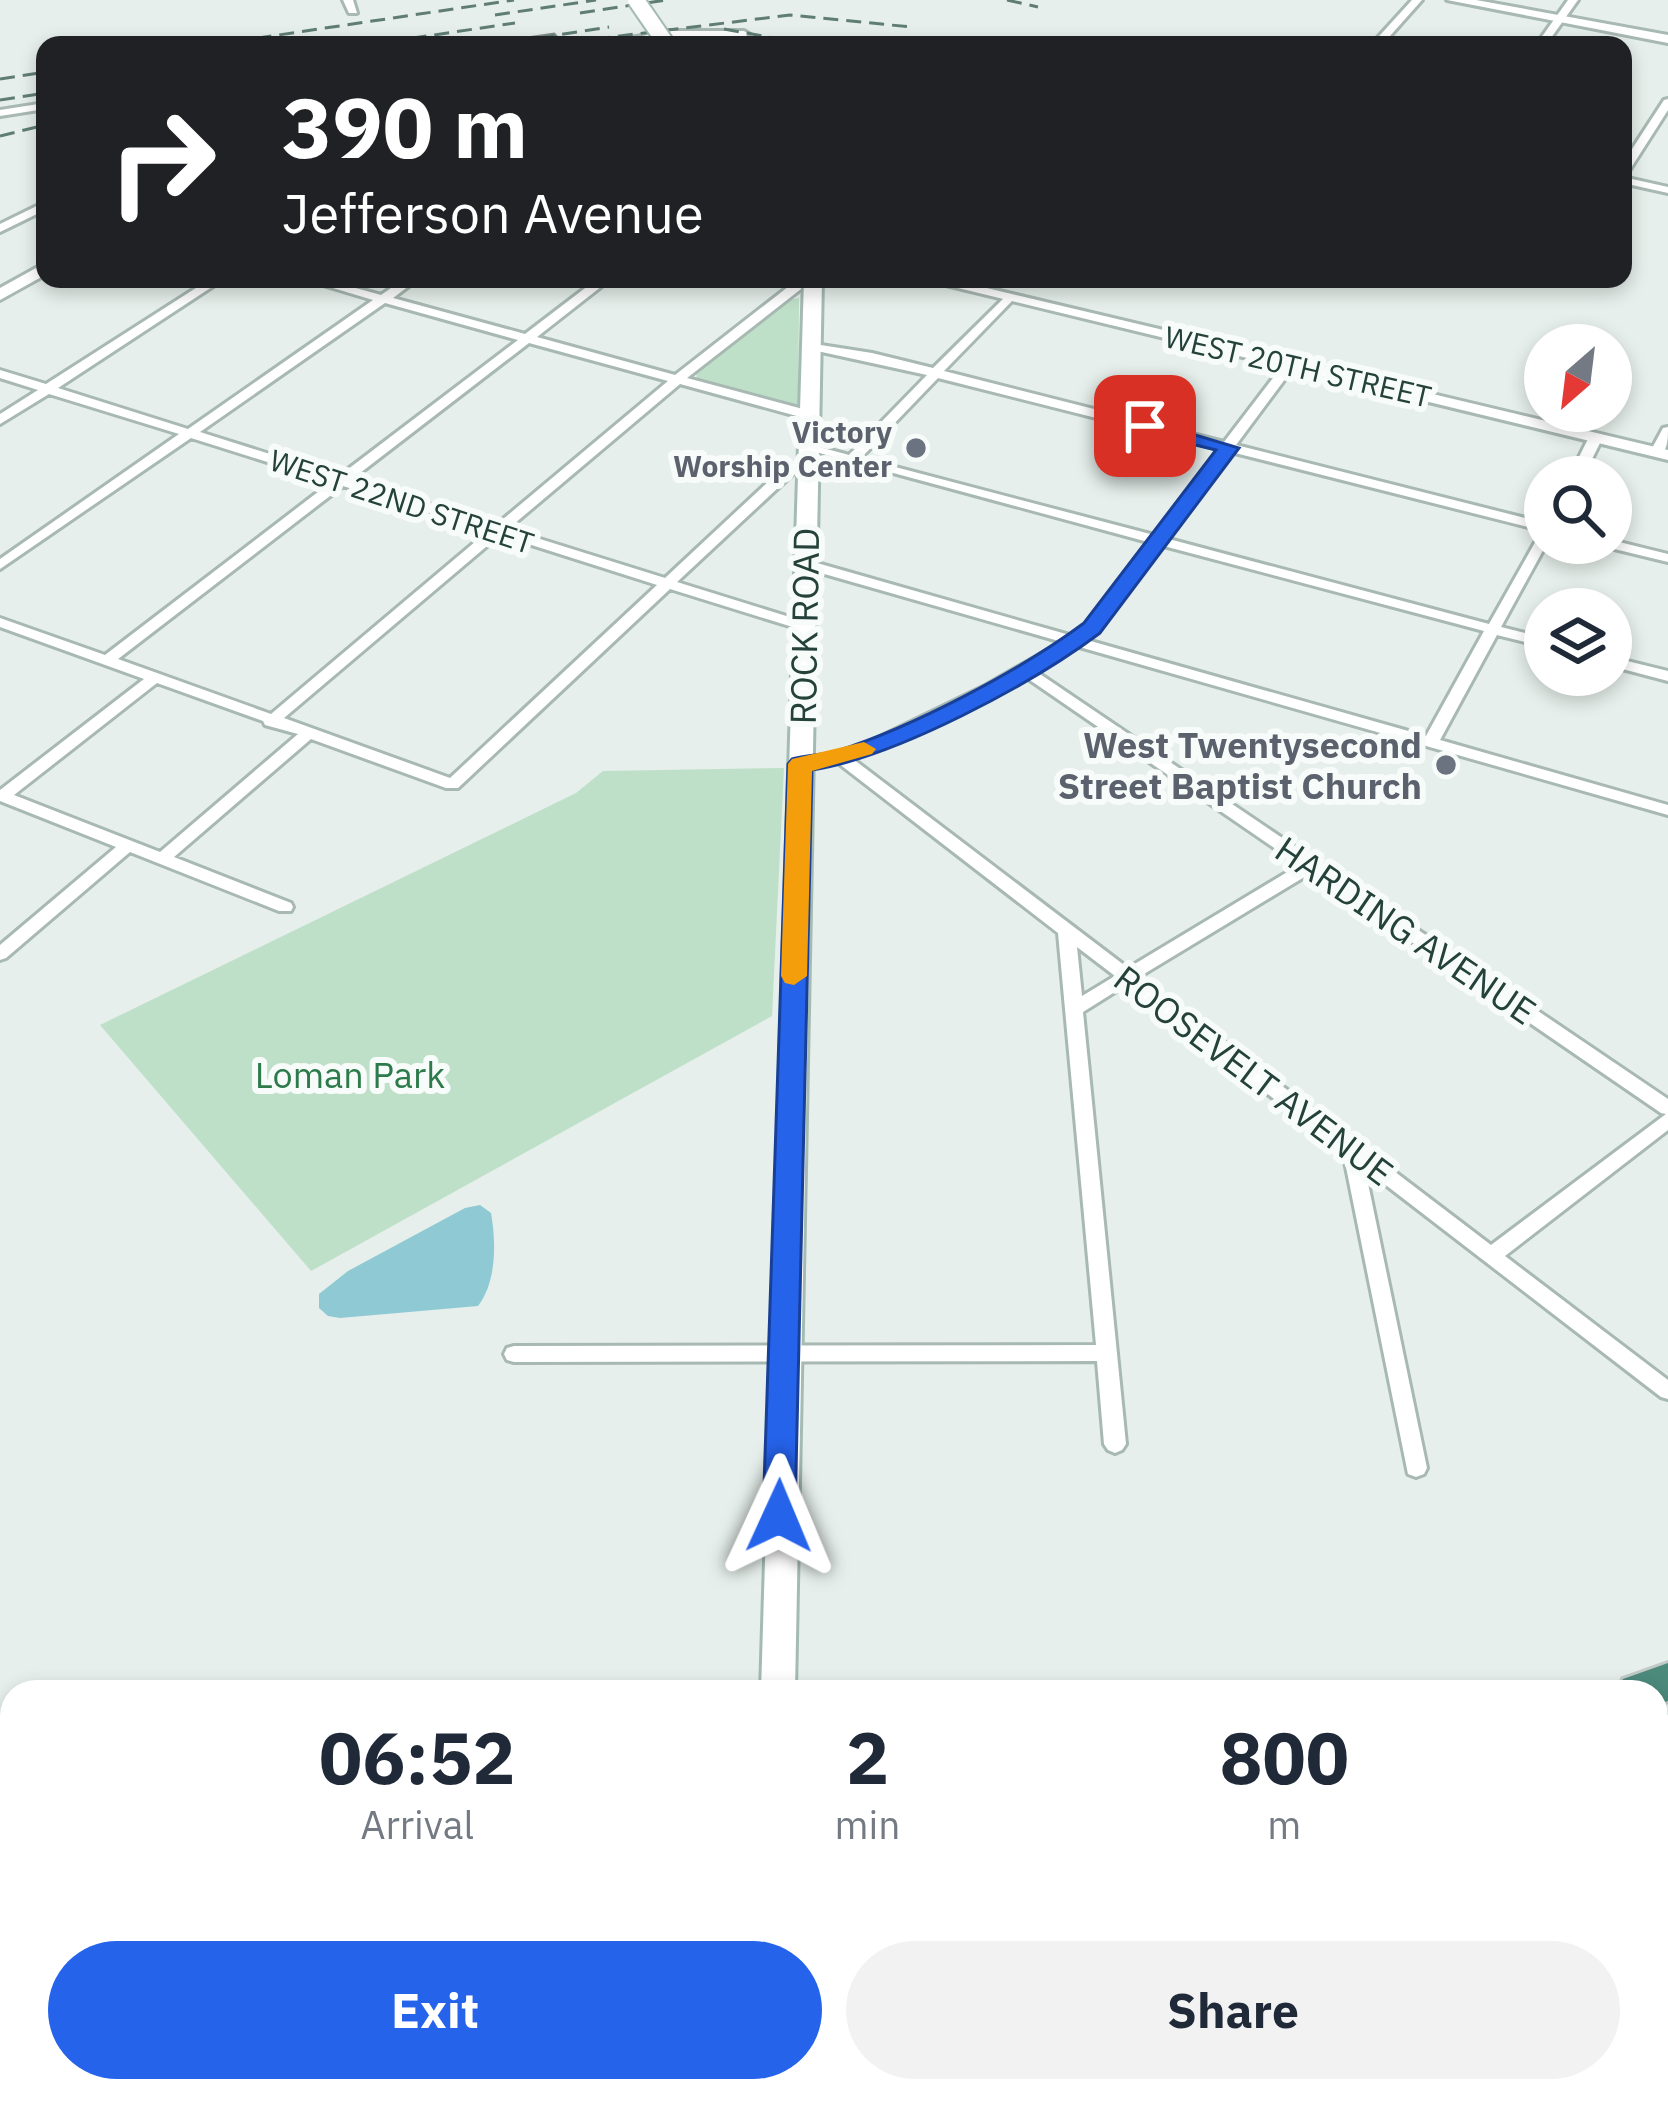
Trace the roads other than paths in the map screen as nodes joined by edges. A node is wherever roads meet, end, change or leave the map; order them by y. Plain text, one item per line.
1 (636, 0) edge
2 (1417, 0) edge
3 (1454, 0) edge
4 (1573, 0) edge
5 (1559, 20) junction
6 (744, 34) dead end
7 (656, 36) edge
8 (661, 36) edge
9 (1384, 36) edge
10 (1547, 36) edge
11 (1668, 40) edge
12 (1668, 102) edge
13 (36, 107) edge
14 (0, 113) edge
15 (1632, 161) edge
16 (1632, 179) edge
17 (1668, 190) edge
18 (36, 208) edge
19 (0, 229) edge
20 (36, 273) edge
21 (204, 288) edge
22 (341, 288) edge
23 (400, 288) edge
24 (593, 288) edge
25 (798, 288) edge
26 (806, 288) edge
27 (966, 288) edge
28 (0, 295) edge
29 (1008, 298) junction
30 (383, 300) junction
31 (524, 339) junction
32 (812, 346) junction
33 (1291, 364) junction
34 (935, 373) junction
35 (0, 374) edge
36 (675, 381) junction
37 (48, 389) junction
38 (809, 415) junction
39 (0, 420) edge
40 (1668, 431) edge
41 (191, 434) junction
42 (1596, 437) junction
43 (808, 448) junction
44 (1229, 448) junction
45 (1663, 453) edge
46 (1586, 456) edge
47 (853, 458) junction
48 (789, 470) dead end
49 (340, 482) junction
50 (1524, 525) edge
51 (498, 531) junction
52 (1160, 540) junction
53 (1632, 549) edge
54 (1668, 558) edge
55 (805, 564) junction
56 (1527, 564) edge
57 (0, 565) edge
58 (667, 584) junction
59 (0, 622) edge
60 (804, 626) junction
61 (1493, 629) junction
62 (1524, 637) edge
63 (1077, 641) junction
64 (106, 661) junction
65 (1632, 667) edge
66 (1025, 670) junction
67 (1668, 676) edge
68 (153, 679) junction
69 (270, 722) junction
70 (306, 735) junction
71 (1431, 742) junction
72 (841, 758) junction
73 (800, 764) junction
74 (1, 795) edge
75 (1668, 810) edge
76 (128, 845) junction
77 (162, 859) junction
78 (1311, 866) junction
79 (285, 907) dead end
80 (1067, 933) junction
81 (0, 954) edge
82 (1126, 978) junction
83 (1074, 1010) junction
84 (1668, 1108) edge
85 (1668, 1120) edge
86 (1352, 1151) junction
87 (1491, 1256) junction
88 (1107, 1353) junction
89 (514, 1354) dead end
90 (783, 1357) junction
91 (1668, 1391) edge
92 (1115, 1444) dead end
93 (1416, 1468) dead end
94 (778, 1680) edge

1 - 8 main road, bridge
2 - 9 street
3 - 5 street
4 - 5 street
5 - 10 street
5 - 11 street
6 - 7 street
12 - 15 street
13 - 14 street
16 - 17 street
18 - 19 street
20 - 28 street
21 - 37 street
22 - 30 street
23 - 30 street
24 - 31 street
25 - 36 street
26 - 32 main road, ROCK ROAD
27 - 29 street, WEST 20TH STREET
29 - 33 street, WEST 20TH STREET
29 - 34 street
30 - 31 street
30 - 41 street
31 - 36 street
31 - 49 street
32 - 34 street
32 - 38 main road, ROCK ROAD
33 - 42 street, WEST 20TH STREET
33 - 44 street
34 - 44 street
34 - 47 street
35 - 37 street, WEST 22ND STREET
36 - 38 street
36 - 51 street
37 - 39 street
37 - 41 street, WEST 22ND STREET
38 - 43 main road, ROCK ROAD
40 - 45 street
41 - 49 street, WEST 22ND STREET
41 - 57 street
42 - 45 street, WEST 20TH STREET
42 - 46 street
43 - 47 street
43 - 55 main road, ROCK ROAD
44 - 50 street
44 - 52 street
47 - 52 street
48 - 58 street
49 - 51 street, WEST 22ND STREET
49 - 64 street
51 - 58 street, WEST 22ND STREET
51 - 69 street
52 - 61 street
52 - 63 street
53 - 54 street
55 - 60 main road, ROCK ROAD
55 - 63 street
56 - 61 street
58 - 60 street, WEST 22ND STREET
58 - 70 street
59 - 64 street
60 - 73 main road, ROCK ROAD
61 - 62 street
61 - 71 street
63 - 66 street
63 - 71 street
64 - 68 street
65 - 67 street
66 - 72 street
66 - 78 street, HARDING AVENUE
68 - 69 street
68 - 74 street
69 - 70 street
70 - 77 street
71 - 75 street
72 - 73 street
72 - 80 street, ROOSEVELT AVENUE
73 - 90 main road, ROCK ROAD
74 - 76 street
76 - 77 street
76 - 81 street
77 - 79 street
78 - 82 street
78 - 84 street, HARDING AVENUE
80 - 82 street, ROOSEVELT AVENUE
80 - 83 street
82 - 83 street
82 - 86 street, ROOSEVELT AVENUE
83 - 88 street
85 - 87 street
86 - 87 street, ROOSEVELT AVENUE
86 - 93 street
87 - 91 street, ROOSEVELT AVENUE
88 - 90 street
88 - 92 street
89 - 90 street
90 - 94 main road, ROCK ROAD

